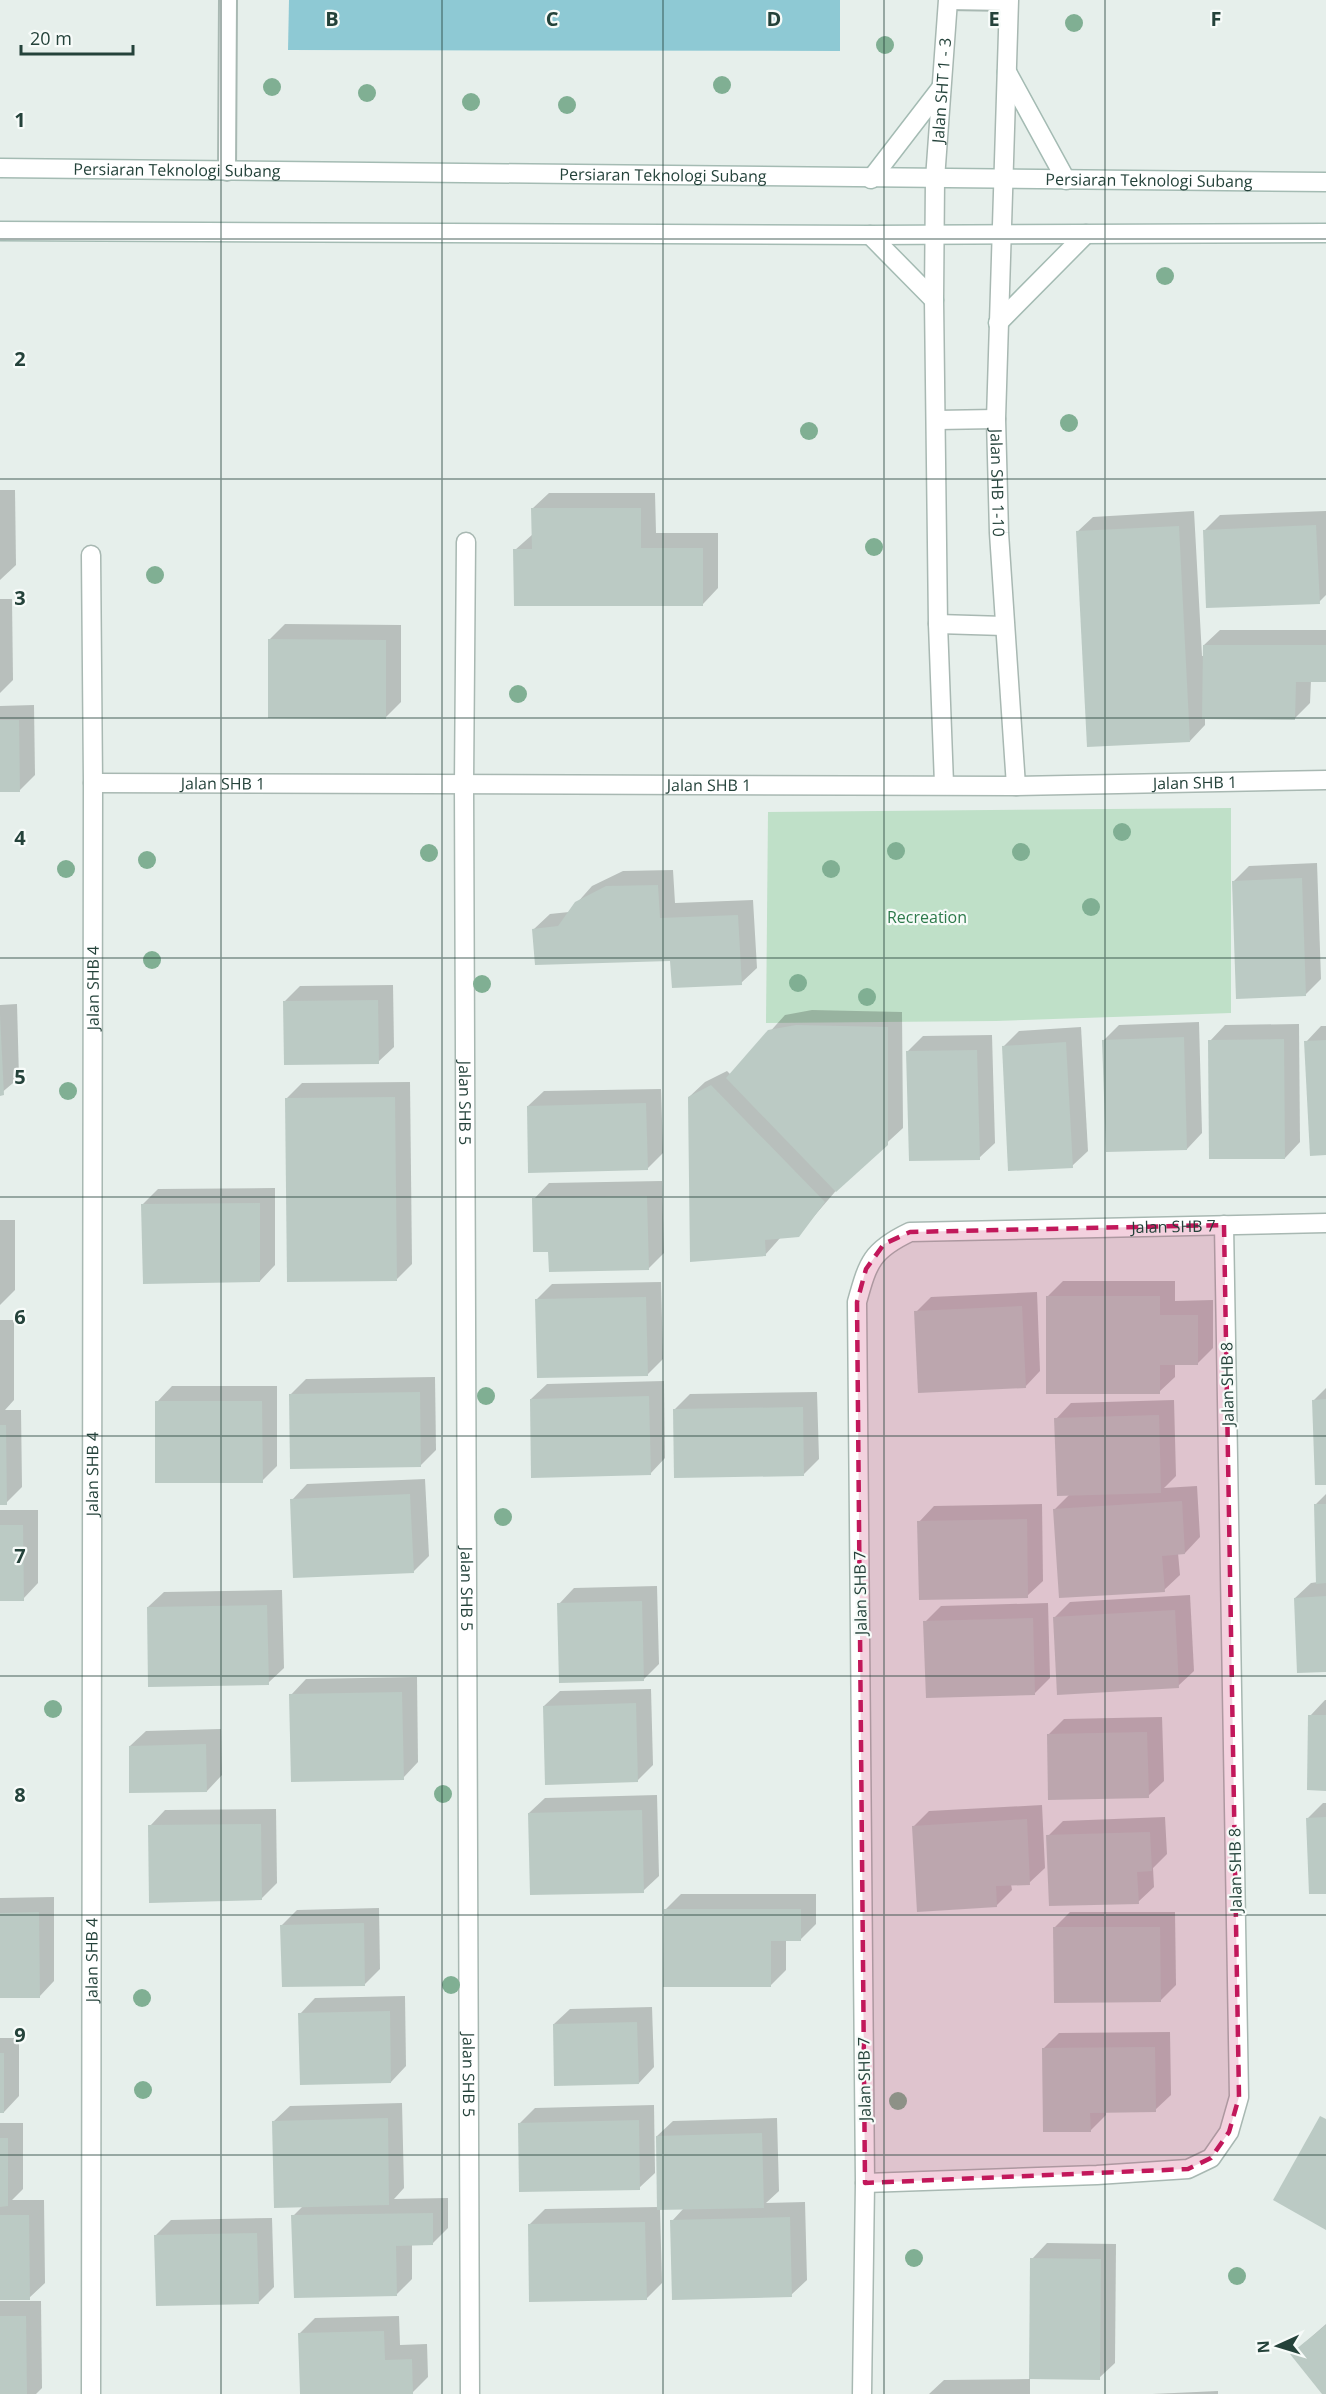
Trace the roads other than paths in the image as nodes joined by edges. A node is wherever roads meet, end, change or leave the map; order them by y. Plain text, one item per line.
1 (228, 0) edge
2 (948, 1) edge
3 (1009, 1) edge
4 (1007, 72) junction
5 (941, 88) junction
6 (0, 168) edge
7 (227, 172) junction
8 (871, 179) junction
9 (935, 179) junction
10 (1005, 180) junction
11 (1066, 180) junction
12 (1326, 182) edge
13 (0, 231) edge
14 (1326, 233) edge
15 (1086, 234) junction
16 (870, 235) junction
17 (934, 235) junction
18 (1001, 235) junction
19 (934, 300) junction
20 (998, 323) junction
21 (996, 419) junction
22 (937, 420) junction
23 (466, 542) dead end
24 (91, 555) dead end
25 (938, 624) junction
26 (1004, 626) junction
27 (1326, 780) edge
28 (93, 783) junction
29 (464, 784) junction
30 (944, 784) junction
31 (1016, 786) junction
32 (1326, 1223) edge
33 (1224, 1225) junction
34 (865, 2183) junction
35 (91, 2394) edge
36 (470, 2394) edge
37 (862, 2394) edge

1 - 7 lane
2 - 3 lane
2 - 5 street, Jalan SHT 1 - 3
3 - 4 street
4 - 10 street
4 - 11 street
5 - 8 street
5 - 9 street, Jalan SHT 1 - 3
6 - 7 street, Persiaran Teknologi Subang
7 - 8 street, Persiaran Teknologi Subang
8 - 9 street, Persiaran Teknologi Subang
9 - 10 street, Persiaran Teknologi Subang
9 - 17 street
10 - 11 street, Persiaran Teknologi Subang
10 - 18 street, Jalan SHB 1-10
11 - 12 street, Persiaran Teknologi Subang
13 - 16 street
14 - 15 street
15 - 18 street
15 - 20 street
16 - 17 street
16 - 19 street
17 - 18 street
17 - 19 street
18 - 20 street, Jalan SHB 1-10
19 - 22 street
20 - 21 street, Jalan SHB 1-10
21 - 22 street
21 - 26 street, Jalan SHB 1-10
22 - 25 street
23 - 29 street, Jalan SHB 5
24 - 28 street, Jalan SHB 4
25 - 26 street
25 - 30 street
26 - 31 street, Jalan SHB 1-10
27 - 31 street, Jalan SHB 1
28 - 29 street, Jalan SHB 1
28 - 35 street, Jalan SHB 4
29 - 30 street, Jalan SHB 1
29 - 36 street, Jalan SHB 5
30 - 31 street, Jalan SHB 1
32 - 33 street, Jalan SHB 7
33 - 34 street, Jalan SHB 7
33 - 34 street, Jalan SHB 8
34 - 37 street, Jalan SHB 7

